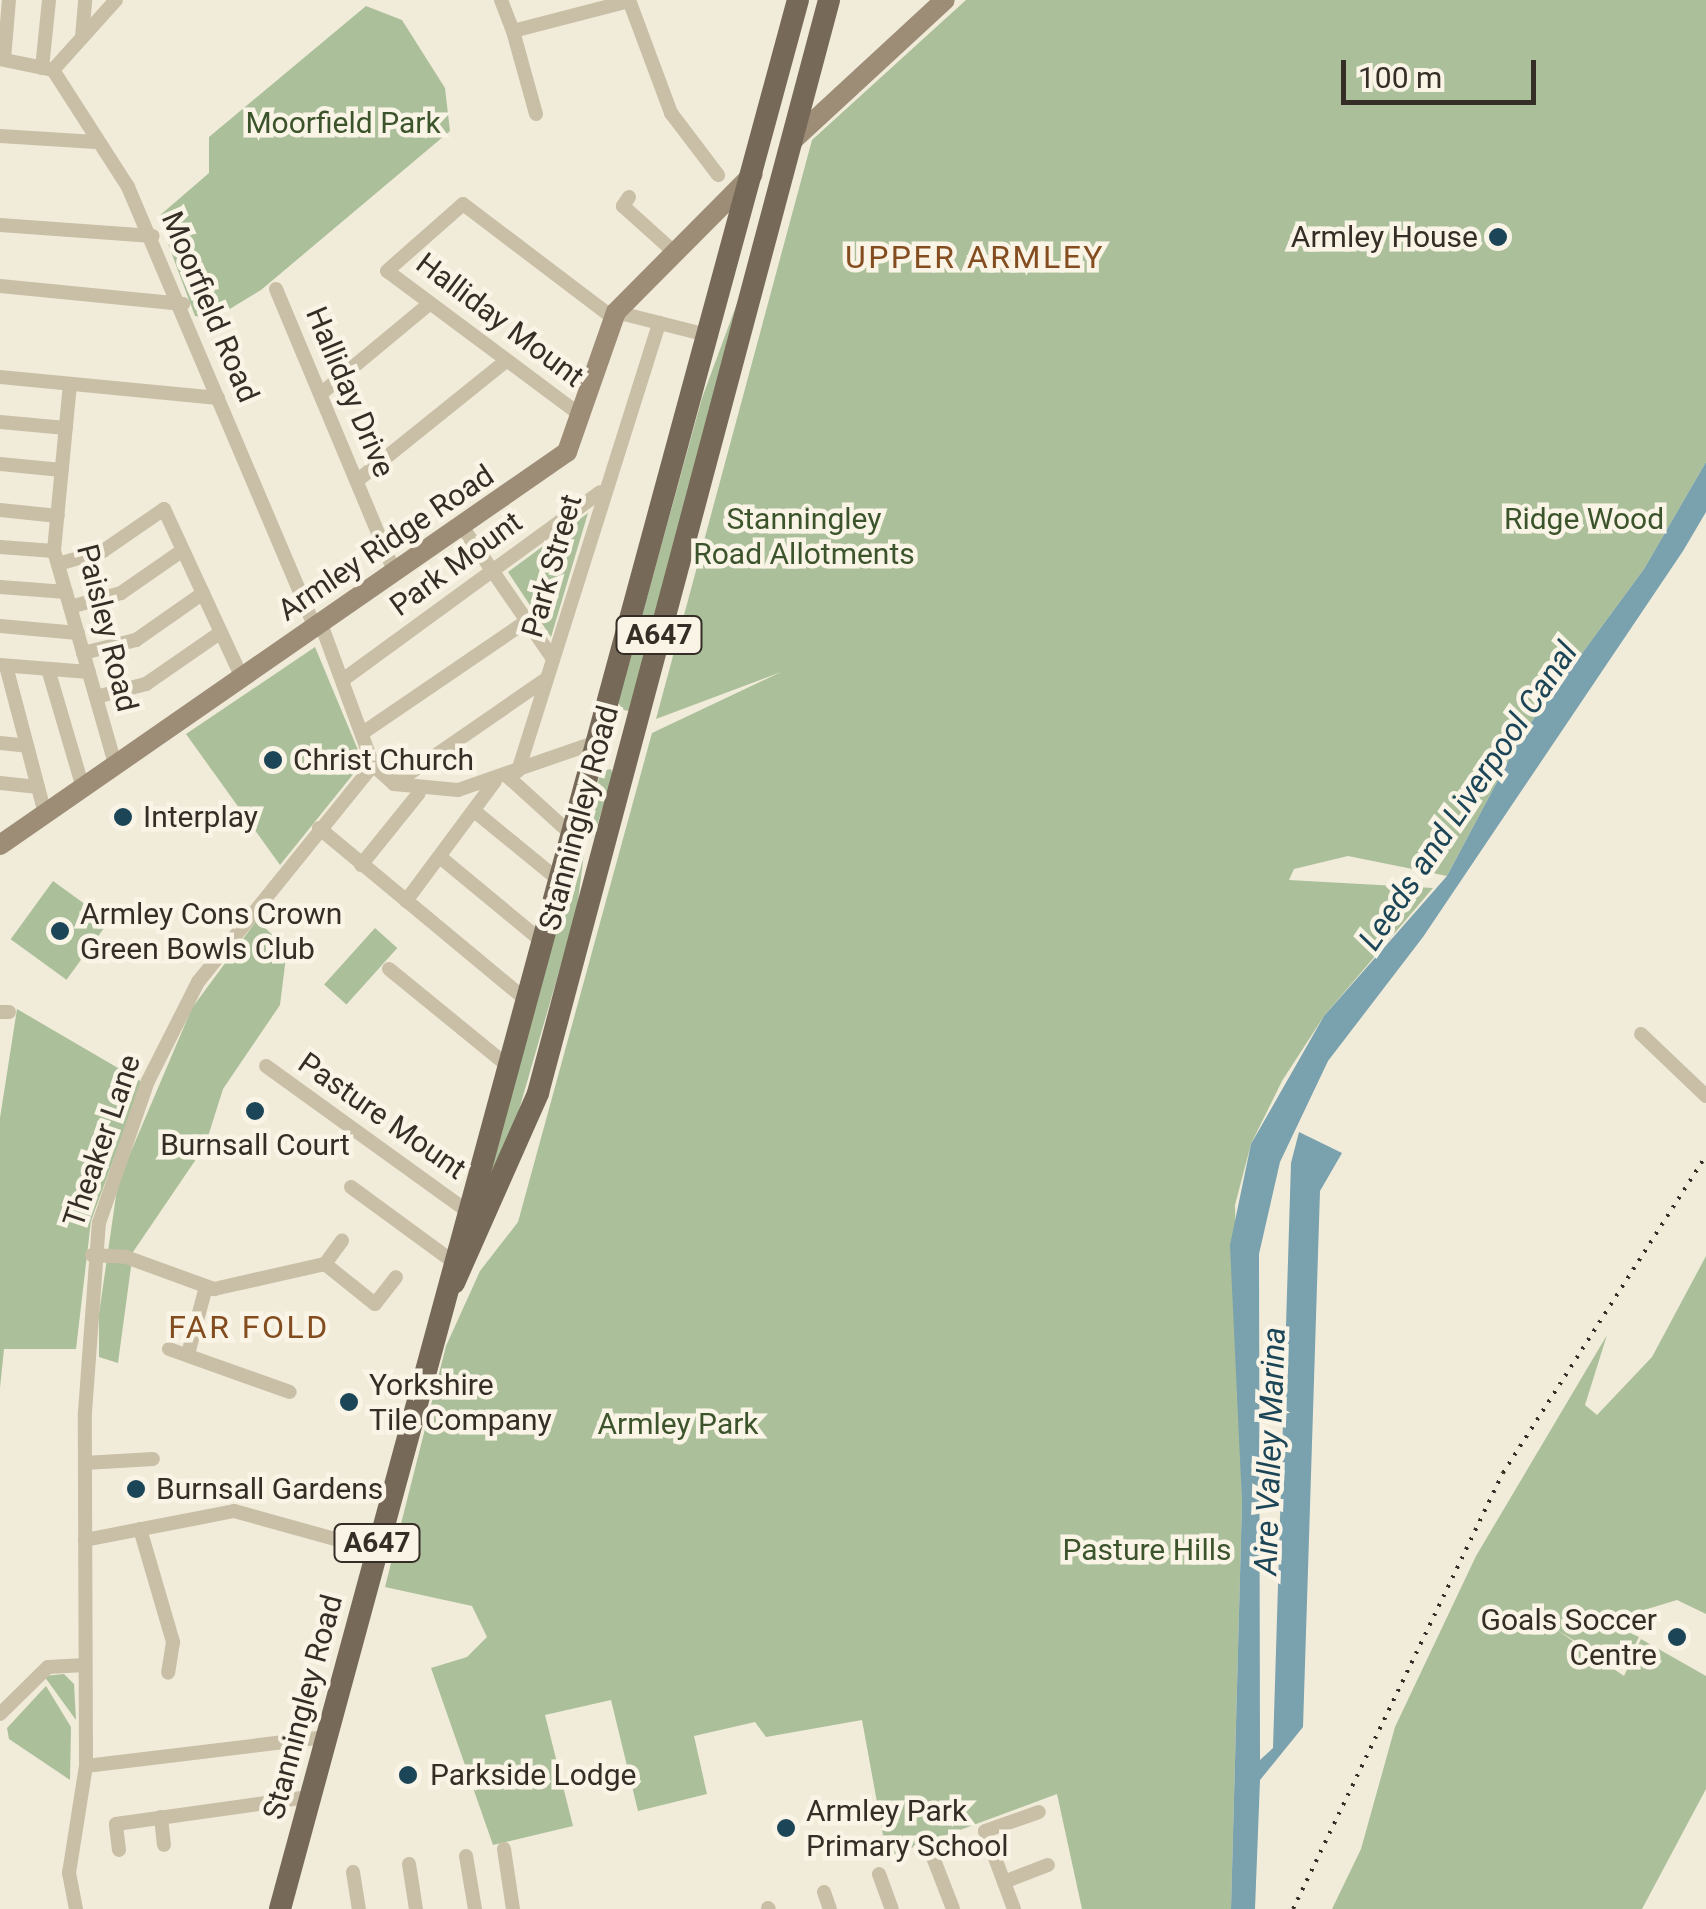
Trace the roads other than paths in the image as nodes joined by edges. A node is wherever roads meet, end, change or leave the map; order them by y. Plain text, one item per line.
1 (10, 0) edge
2 (49, 0) edge
3 (86, 0) edge
4 (116, 0) edge
5 (502, 0) edge
6 (798, 0) edge
7 (829, 0) edge
8 (945, 0) edge
9 (629, 1) edge
10 (513, 31) junction
11 (82, 38) junction
12 (2, 59) edge
13 (47, 69) junction
14 (839, 96) junction
15 (798, 113) junction
16 (536, 114) dead end
17 (0, 136) edge
18 (96, 142) junction
19 (791, 142) junction
20 (754, 174) junction
21 (718, 175) dead end
22 (781, 178) junction
23 (629, 197) dead end
24 (713, 212) junction
25 (744, 213) junction
26 (0, 225) edge
27 (153, 236) junction
28 (673, 251) junction
29 (0, 286) edge
30 (276, 289) dead end
31 (183, 304) junction
32 (429, 304) junction
33 (615, 315) junction
34 (659, 324) junction
35 (711, 336) junction
36 (506, 362) junction
37 (0, 377) edge
38 (70, 384) junction
39 (322, 392) junction
40 (218, 398) junction
41 (579, 414) junction
42 (0, 422) edge
43 (66, 428) junction
44 (0, 464) edge
45 (62, 470) junction
46 (358, 480) junction
47 (600, 491) junction
48 (0, 510) edge
49 (58, 516) junction
50 (463, 528) junction
51 (0, 547) edge
52 (183, 550) junction
53 (56, 558) junction
54 (494, 572) junction
55 (394, 573) junction
56 (0, 587) edge
57 (203, 593) junction
58 (68, 600) junction
59 (527, 621) junction
60 (0, 626) edge
61 (318, 626) junction
62 (221, 632) junction
63 (78, 633) junction
64 (84, 653) junction
65 (553, 659) junction
66 (3, 665) edge
67 (48, 669) junction
68 (89, 672) junction
69 (242, 678) junction
70 (344, 679) junction
71 (545, 680) junction
72 (96, 696) junction
73 (0, 704) edge
74 (17, 705) junction
75 (364, 732) junction
76 (633, 732) junction
77 (597, 739) junction
78 (0, 744) edge
79 (27, 746) junction
80 (626, 757) junction
81 (115, 764) junction
82 (374, 764) junction
83 (507, 776) junction
84 (0, 783) edge
85 (394, 784) junction
86 (38, 787) junction
87 (83, 788) junction
88 (420, 793) junction
89 (45, 814) junction
90 (478, 814) junction
91 (319, 828) junction
92 (572, 834) junction
93 (0, 845) edge
94 (440, 858) junction
95 (361, 865) junction
96 (560, 881) junction
97 (406, 901) junction
98 (544, 943) junction
99 (389, 969) dead end
100 (526, 1000) junction
101 (1641, 1034) dead end
102 (266, 1066) dead end
103 (508, 1066) junction
104 (1706, 1096) edge
105 (351, 1187) dead end
106 (467, 1211) junction
107 (342, 1241) dead end
108 (92, 1255) junction
109 (452, 1261) junction
110 (325, 1264) junction
111 (396, 1277) dead end
112 (206, 1287) junction
113 (449, 1290) junction
114 (168, 1349) dead end
115 (188, 1354) junction
116 (290, 1392) dead end
117 (153, 1459) dead end
118 (84, 1462) junction
119 (140, 1529) junction
120 (85, 1540) junction
121 (375, 1550) junction
122 (84, 1666) junction
123 (168, 1672) dead end
124 (0, 1714) edge
125 (324, 1737) junction
126 (86, 1766) junction
127 (309, 1798) junction
128 (1039, 1812) dead end
129 (161, 1817) junction
130 (164, 1844) dead end
131 (930, 1846) dead end
132 (504, 1849) dead end
133 (119, 1850) dead end
134 (466, 1856) dead end
135 (409, 1864) dead end
136 (1048, 1865) dead end
137 (353, 1872) dead end
138 (879, 1874) dead end
139 (1004, 1882) junction
140 (824, 1892) dead end
141 (76, 1909) edge
142 (280, 1909) edge
143 (359, 1909) edge
144 (416, 1909) edge
145 (475, 1909) edge
146 (514, 1909) edge
147 (830, 1909) edge
148 (892, 1909) edge
149 (952, 1909) edge
150 (1014, 1909) edge

1 - 12 street
2 - 13 street
3 - 11 street
4 - 11 street
5 - 10 street
6 - 20 main road, Stanningley Road / A647
7 - 15 main road, Stanningley Road / A647
8 - 14 street
9 - 10 street
9 - 21 street
10 - 16 street
11 - 13 street
12 - 13 street
13 - 18 street, Moorfield Road
14 - 15 street
14 - 19 street
15 - 19 main road, Stanningley Road / A647
15 - 20 main road
17 - 18 street
18 - 27 street, Moorfield Road
19 - 22 main road, Stanningley Road / A647
20 - 24 street, Armley Ridge Road
20 - 25 main road, Stanningley Road / A647
22 - 25 main road
22 - 76 main road, Stanningley Road / A647
23 - 28 street
24 - 25 street
24 - 28 street, Armley Ridge Road
25 - 35 main road, Stanningley Road / A647
26 - 27 street
27 - 31 street, Moorfield Road
28 - 33 street, Armley Ridge Road
29 - 31 street
30 - 39 street, Halliday Drive
31 - 40 street, Moorfield Road
32 - 33 street, Halliday Mount
32 - 36 street, Halliday Mount
32 - 39 street
33 - 34 street
33 - 41 street, Armley Ridge Road
34 - 35 street
34 - 47 street, Park Street
35 - 77 main road, Stanningley Road / A647
36 - 41 street, Halliday Mount
36 - 46 street
37 - 38 street
38 - 40 street
38 - 43 street, Paisley Road
39 - 46 street, Halliday Drive
40 - 61 street, Moorfield Road
41 - 50 street, Armley Ridge Road
42 - 43 street
43 - 45 street, Paisley Road
44 - 45 street
45 - 49 street, Paisley Road
46 - 55 street, Halliday Drive
47 - 54 street, Park Mount
47 - 65 street, Park Street
48 - 49 street
49 - 53 street, Paisley Road
50 - 54 street
50 - 55 street, Armley Ridge Road
51 - 53 street
52 - 53 street
52 - 57 street
52 - 58 street
53 - 58 street, Paisley Road
54 - 59 street
54 - 70 street, Park Mount
55 - 61 street, Armley Ridge Road
56 - 58 street
57 - 62 street
57 - 64 street
58 - 63 street, Paisley Road
59 - 65 street
59 - 75 street
60 - 63 street
61 - 69 street, Armley Ridge Road
61 - 70 street, Moorfield Road
62 - 69 street
62 - 72 street
63 - 64 street, Paisley Road
64 - 68 street, Paisley Road
65 - 71 street, Park Street
66 - 67 street
66 - 74 street
67 - 68 street
67 - 87 street
68 - 72 street, Paisley Road
69 - 81 street, Armley Ridge Road
70 - 75 street, Moorfield Road
71 - 83 street, Park Street
71 - 85 street
72 - 81 street, Paisley Road
73 - 74 street
74 - 79 street
75 - 82 street, Moorfield Road
76 - 77 main road
76 - 80 main road, Stanningley Road / A647
77 - 80 main road
77 - 83 street, Moorfield Road
77 - 92 main road, Stanningley Road / A647
78 - 79 street
79 - 86 street
80 - 113 main road, Stanningley Road / A647
81 - 87 street, Armley Ridge Road
82 - 85 street, Moorfield Road
82 - 91 street, Theaker Lane
83 - 88 street, Moorfield Road
83 - 90 street, Park Street
83 - 92 street
84 - 86 street
85 - 88 street, Moorfield Road
86 - 89 street
87 - 89 street, Armley Ridge Road
88 - 95 street
89 - 93 street, Armley Ridge Road
90 - 94 street, Park Street
90 - 96 street
91 - 95 street
91 - 108 street, Theaker Lane
92 - 96 main road, Stanningley Road / A647
94 - 97 street, Park Street
94 - 98 street
95 - 97 street
96 - 98 main road, Stanningley Road / A647
97 - 100 street
98 - 100 main road, Stanningley Road / A647
99 - 103 street
100 - 103 main road, Stanningley Road / A647
101 - 104 street
102 - 106 street, Pasture Mount
103 - 106 main road, Stanningley Road / A647
105 - 109 street
106 - 109 main road, Stanningley Road / A647
107 - 110 street
108 - 112 street
108 - 118 street, Theaker Lane
109 - 113 main road, Stanningley Road / A647
110 - 111 street
110 - 112 street
112 - 115 street
113 - 121 main road, Stanningley Road / A647
114 - 115 street
115 - 116 street
117 - 118 street
118 - 120 street, Theaker Lane
119 - 120 street
119 - 121 street
119 - 123 street
120 - 122 street, Theaker Lane
121 - 125 main road, Stanningley Road / A647
122 - 124 street
122 - 126 street, Theaker Lane
125 - 126 street
125 - 127 main road, Stanningley Road / A647
126 - 141 street, Theaker Lane
127 - 129 street
127 - 142 main road, Stanningley Road / A647
128 - 139 street
129 - 130 street
129 - 133 street
131 - 149 street
132 - 146 street
134 - 145 street
135 - 144 street
136 - 139 street
137 - 143 street
138 - 148 street
139 - 150 street
140 - 147 street

